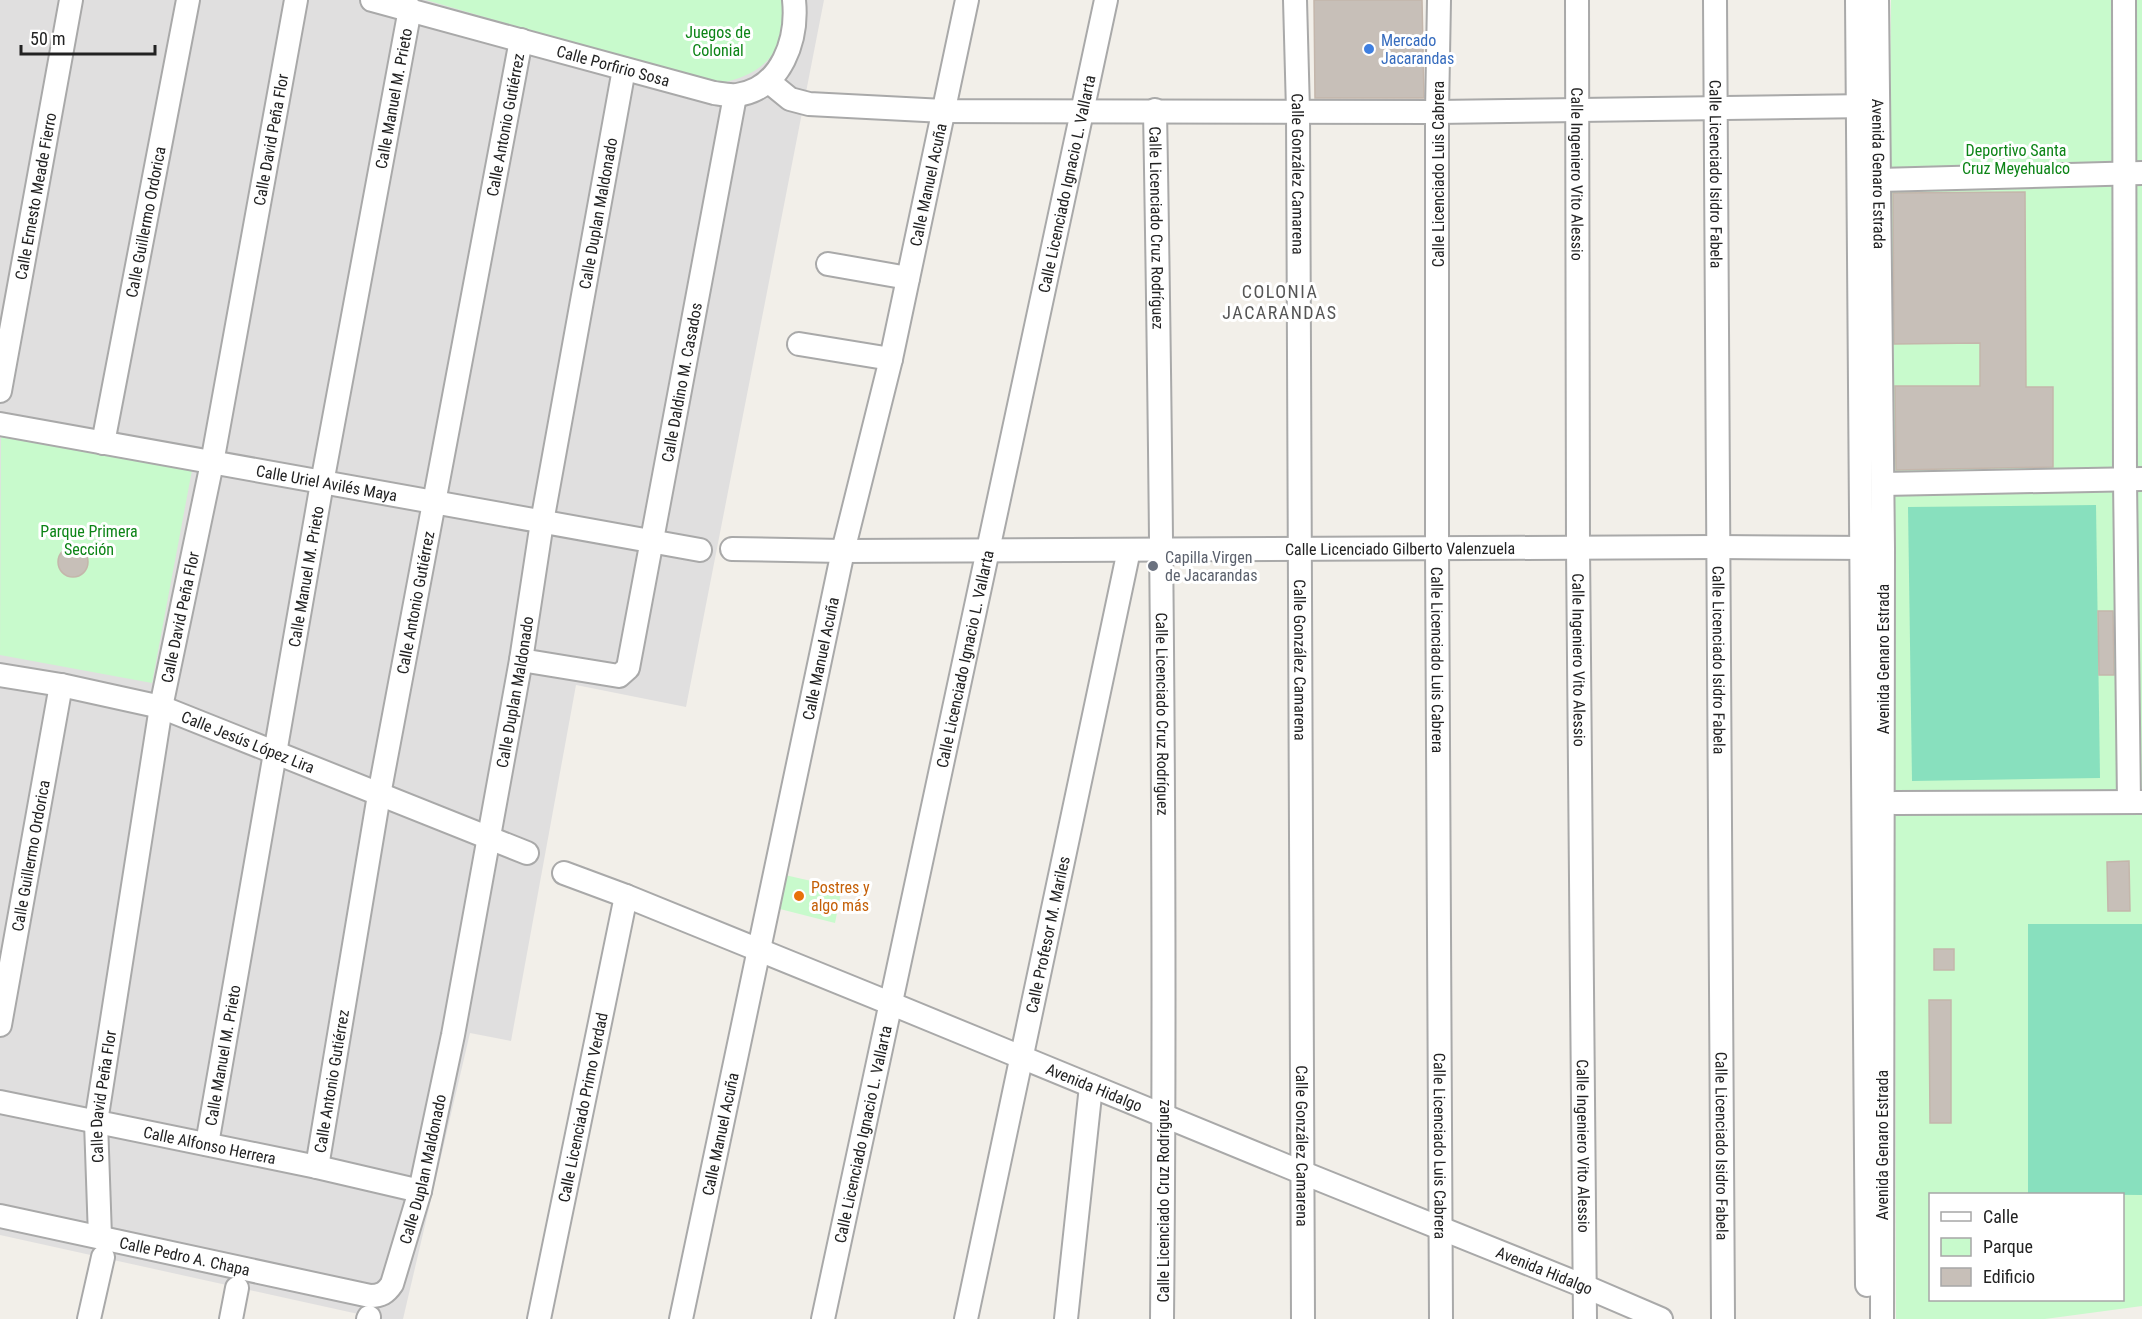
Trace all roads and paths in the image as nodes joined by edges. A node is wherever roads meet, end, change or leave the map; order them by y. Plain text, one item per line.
1 (71, 0) edge
2 (188, 0) edge
3 (296, 0) edge
4 (372, 0) edge
5 (794, 0) edge
6 (967, 0) edge
7 (1107, 0) edge
8 (1295, 0) edge
9 (1439, 0) edge
10 (1577, 0) edge
11 (1715, 0) edge
12 (1857, 0) edge
13 (1877, 0) edge
14 (2124, 0) edge
15 (407, 4) edge
16 (522, 40) junction
17 (624, 69) junction
18 (768, 81) junction
19 (735, 96) junction
20 (1867, 106) junction
21 (1716, 109) junction
22 (1083, 110) junction
23 (1155, 110) junction
24 (1578, 110) junction
25 (944, 111) junction
26 (1298, 111) junction
27 (1437, 112) junction
28 (2133, 173) edge
29 (1879, 180) junction
30 (828, 264) dead end
31 (908, 278) junction
32 (799, 344) dead end
33 (891, 359) junction
34 (0, 391) edge
35 (0, 424) edge
36 (103, 443) junction
37 (212, 463) junction
38 (2133, 480) edge
39 (322, 483) junction
40 (1882, 484) junction
41 (434, 503) junction
42 (542, 522) junction
43 (653, 543) junction
44 (1717, 547) junction
45 (1298, 548) junction
46 (1437, 548) junction
47 (1578, 548) junction
48 (1861, 548) junction
49 (1883, 548) junction
50 (732, 549) dead end
51 (1162, 549) junction
52 (700, 550) dead end
53 (987, 550) junction
54 (1129, 550) junction
55 (843, 551) junction
56 (521, 660) junction
57 (0, 675) edge
58 (61, 685) junction
59 (161, 707) junction
60 (275, 752) junction
61 (379, 795) junction
62 (2136, 802) edge
63 (1895, 804) dead end
64 (488, 838) junction
65 (526, 853) dead end
66 (564, 873) dead end
67 (626, 896) junction
68 (759, 950) junction
69 (892, 1004) junction
70 (0, 1024) edge
71 (1021, 1057) junction
72 (1091, 1086) junction
73 (0, 1102) edge
74 (1164, 1116) junction
75 (96, 1122) junction
76 (207, 1144) junction
77 (317, 1167) junction
78 (1301, 1172) junction
79 (420, 1191) junction
80 (0, 1216) edge
81 (1440, 1228) junction
82 (102, 1247) junction
83 (1584, 1286) junction
84 (237, 1288) dead end
85 (369, 1311) edge
86 (89, 1319) edge
87 (231, 1319) edge
88 (539, 1319) edge
89 (681, 1319) edge
90 (823, 1319) edge
91 (966, 1319) edge
92 (1066, 1319) edge
93 (1162, 1319) edge
94 (1303, 1319) edge
95 (1442, 1319) edge
96 (1585, 1319) edge
97 (1661, 1319) edge
98 (1723, 1319) edge
99 (1867, 1319) edge
100 (1882, 1319) edge

1 - 34 street, Calle Ernesto Meade Fierro
2 - 36 street, Calle Guillermo Ordorica
3 - 37 street, Calle David Peña Flor
4 - 15 street, Calle Porfirio Sosa
5 - 18 street
6 - 25 street, Calle Manuel Acuña
7 - 22 street, Calle Licenciado Ignacio L. Vallarta
8 - 26 street, Calle González Camarena
9 - 27 street, Calle Licenciado Luis Cabrera
10 - 24 street, Calle Ingeniero Vito Alessio
11 - 21 street, Calle Licenciado Isidro Fabela
12 - 20 street, Avenida Genaro Estrada
13 - 20 street, Avenida Genaro Estrada
14 - 28 street
15 - 16 street, Calle Porfirio Sosa
15 - 39 street, Calle Manuel M. Prieto
16 - 17 street, Calle Porfirio Sosa
16 - 41 street, Calle Antonio Gutiérrez
17 - 19 street, Calle Porfirio Sosa
17 - 42 street, Calle Duplan Maldonado
18 - 19 street
18 - 25 street
19 - 43 street, Calle Daldino M. Casados
20 - 21 street
20 - 29 street, Avenida Genaro Estrada
20 - 48 street, Avenida Genaro Estrada
21 - 24 street
21 - 44 street, Calle Licenciado Isidro Fabela
22 - 23 street
22 - 25 street
22 - 53 street, Calle Licenciado Ignacio L. Vallarta
23 - 26 street
23 - 51 street, Calle Licenciado Cruz Rodríguez
24 - 27 street
24 - 47 street, Calle Ingeniero Vito Alessio
25 - 31 street, Calle Manuel Acuña
26 - 27 street
26 - 45 street, Calle González Camarena
27 - 46 street, Calle Licenciado Luis Cabrera
28 - 29 street
28 - 38 street
29 - 40 street, Avenida Genaro Estrada
30 - 31 street
31 - 33 street, Calle Manuel Acuña
32 - 33 street
33 - 55 street, Calle Manuel Acuña
35 - 36 street, Calle Uriel Avilés Maya
36 - 37 street, Calle Uriel Avilés Maya
37 - 39 street, Calle Uriel Avilés Maya
37 - 59 street, Calle David Peña Flor
38 - 40 street
38 - 62 street
39 - 41 street, Calle Uriel Avilés Maya
39 - 60 street, Calle Manuel M. Prieto
40 - 49 street, Avenida Genaro Estrada
41 - 42 street, Calle Uriel Avilés Maya
41 - 61 street, Calle Antonio Gutiérrez
42 - 43 street, Calle Uriel Avilés Maya
42 - 56 street, Calle Duplan Maldonado
43 - 52 street, Calle Uriel Avilés Maya
43 - 56 street, Calle Daldino M. Casados
44 - 47 street, Calle Licenciado Gilberto Valenzuela
44 - 48 street, Calle Licenciado Gilberto Valenzuela
44 - 98 street, Calle Licenciado Isidro Fabela
45 - 46 street, Calle Licenciado Gilberto Valenzuela
45 - 51 street, Calle Licenciado Gilberto Valenzuela
45 - 78 street, Calle González Camarena
46 - 47 street, Calle Licenciado Gilberto Valenzuela
46 - 81 street, Calle Licenciado Luis Cabrera
47 - 83 street, Calle Ingeniero Vito Alessio
48 - 49 street, Calle Licenciado Gilberto Valenzuela
48 - 99 street, Avenida Genaro Estrada
49 - 100 street, Avenida Genaro Estrada
50 - 55 street, Calle Licenciado Gilberto Valenzuela
51 - 54 street, Calle Licenciado Gilberto Valenzuela
51 - 74 street, Calle Licenciado Cruz Rodríguez
53 - 54 street, Calle Licenciado Gilberto Valenzuela
53 - 55 street, Calle Licenciado Gilberto Valenzuela
53 - 69 street, Calle Licenciado Ignacio L. Vallarta
54 - 71 street, Calle Profesor M. Mariles
55 - 68 street, Calle Manuel Acuña
56 - 64 street, Calle Duplan Maldonado
57 - 58 street, Calle Jesús López Lira
58 - 59 street, Calle Jesús López Lira
58 - 70 street, Calle Guillermo Ordorica
59 - 60 street, Calle Jesús López Lira
59 - 75 street, Calle David Peña Flor
60 - 61 street, Calle Jesús López Lira
60 - 76 street, Calle Manuel M. Prieto
61 - 64 street, Calle Jesús López Lira
61 - 77 street, Calle Antonio Gutiérrez
62 - 63 street
64 - 65 street, Calle Jesús López Lira
64 - 79 street, Calle Duplan Maldonado
66 - 67 street, Avenida Hidalgo
67 - 68 street, Avenida Hidalgo
67 - 88 street, Calle Licenciado Primo Verdad
68 - 69 street, Avenida Hidalgo
68 - 89 street, Calle Manuel Acuña
69 - 71 street, Avenida Hidalgo
69 - 90 street, Calle Licenciado Ignacio L. Vallarta
71 - 72 street, Avenida Hidalgo
71 - 91 street, Calle Profesor M. Mariles
72 - 74 street, Avenida Hidalgo
72 - 92 street
73 - 75 street, Calle Alfonso Herrera
74 - 78 street, Avenida Hidalgo
74 - 93 street, Calle Licenciado Cruz Rodríguez
75 - 76 street, Calle Alfonso Herrera
75 - 82 street, Calle David Peña Flor
76 - 77 street, Calle Alfonso Herrera
77 - 79 street, Calle Alfonso Herrera
78 - 81 street, Avenida Hidalgo
78 - 94 street, Calle González Camarena
79 - 85 street, Calle Duplan Maldonado
80 - 82 street, Calle Pedro A. Chapa
81 - 83 street, Avenida Hidalgo
81 - 95 street, Calle Licenciado Luis Cabrera
82 - 85 street, Calle Pedro A. Chapa
82 - 86 street, Calle David Peña Flor
83 - 96 street, Calle Ingeniero Vito Alessio
83 - 97 street, Avenida Hidalgo
84 - 87 street

